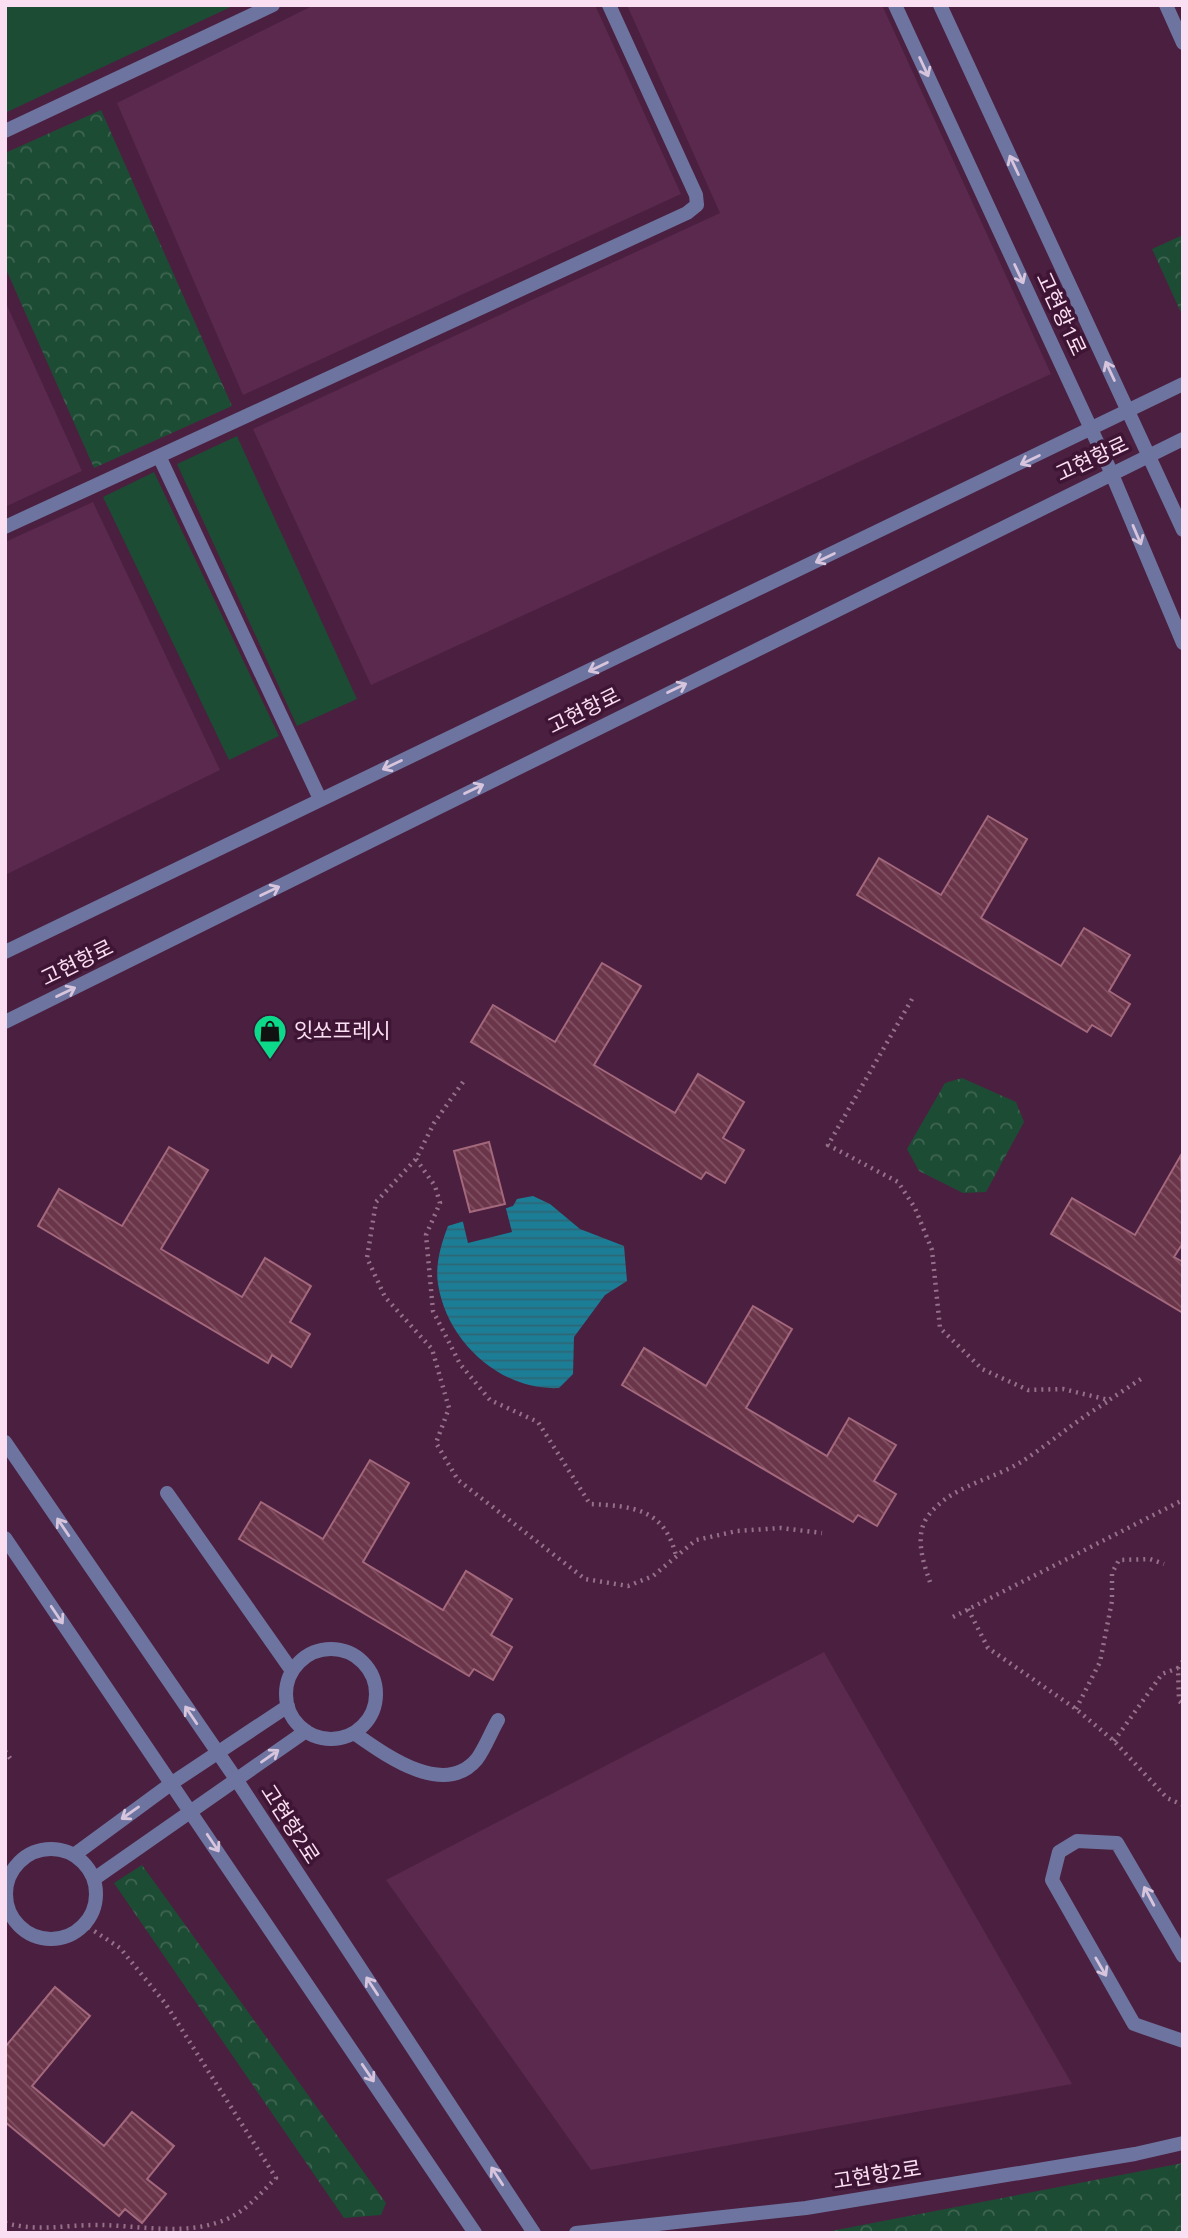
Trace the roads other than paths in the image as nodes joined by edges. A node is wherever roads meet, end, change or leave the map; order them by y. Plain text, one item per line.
1 (273, 5) edge
2 (609, 5) edge
3 (895, 5) edge
4 (940, 5) edge
5 (1166, 5) edge
6 (1183, 43) edge
7 (5, 131) edge
8 (1183, 384) edge
9 (1129, 410) junction
10 (1092, 430) junction
11 (1183, 439) edge
12 (159, 456) junction
13 (1148, 456) junction
14 (1111, 472) junction
15 (5, 527) edge
16 (1183, 530) edge
17 (1183, 643) edge
18 (320, 799) junction
19 (5, 951) edge
20 (5, 1022) edge
21 (5, 1442) edge
22 (167, 1493) dead end
23 (5, 1538) edge
24 (292, 1671) junction
25 (288, 1706) junction
26 (498, 1720) dead end
27 (306, 1731) junction
28 (354, 1733) junction
29 (218, 1754) junction
30 (236, 1779) junction
31 (172, 1783) junction
32 (192, 1811) junction
33 (74, 1855) junction
34 (94, 1879) junction
35 (1183, 1956) edge
36 (1183, 2041) edge
37 (1183, 2143) edge
38 (475, 2233) edge
39 (534, 2233) edge
40 (576, 2233) edge

1 - 7 street
2 - 12 street
3 -> 10 street, 고현항1로
9 -> 4 street, 고현항1로
5 - 6 street
8 - 9 street, 고현항로
9 - 10 street, 고현항로
9 - 13 street, 고현항1로
10 - 14 street, 고현항1로
10 -> 18 street, 고현항로
11 - 13 street, 고현항로
12 - 15 street
12 - 18 street
13 - 14 street, 고현항로
13 - 16 street, 고현항1로
14 -> 17 street, 고현항1로
20 -> 14 street, 고현항로
18 - 19 street, 고현항로
29 -> 21 street, 고현항2로
22 - 24 street
23 -> 31 street
24 - 25 street
24 - 28 street
25 - 27 street
25 - 29 street
26 - 28 street
27 - 28 street
30 -> 27 street
29 - 30 street, 고현항2로
29 - 31 street
30 - 32 street
39 -> 30 street, 고현항2로
31 - 32 street
31 -> 33 street
32 - 34 street
32 -> 38 street
33 - 34 street
33 - 34 street
35 -> 36 street
37 - 40 street, 고현항2로

